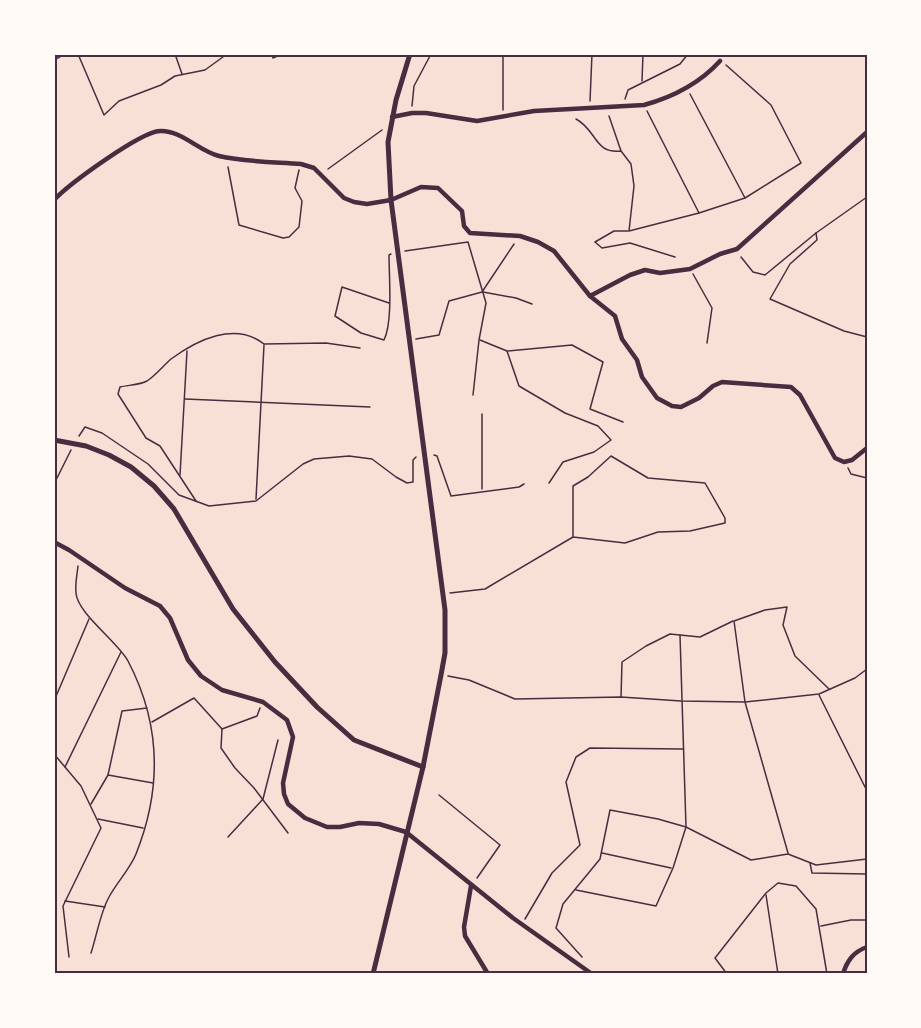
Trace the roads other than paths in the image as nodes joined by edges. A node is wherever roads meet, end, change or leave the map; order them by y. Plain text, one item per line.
1 (410, 54) edge
2 (720, 61) road end
3 (392, 117) junction
4 (867, 132) edge
5 (54, 200) edge
6 (391, 200) junction
7 (590, 296) junction
8 (54, 440) edge
9 (867, 448) edge
10 (54, 542) edge
11 (423, 767) junction
12 (406, 832) junction
13 (471, 886) junction
14 (867, 947) edge
15 (373, 974) edge
16 (488, 974) edge
17 (592, 974) edge
18 (843, 974) edge

1 - 3 street
2 - 3 street
3 - 6 street
4 - 7 street
5 - 6 street
6 - 7 street
6 - 11 street
7 - 9 street
8 - 11 street
10 - 12 street
11 - 12 street
12 - 13 street
12 - 15 street
13 - 16 street
13 - 17 street
14 - 18 street

